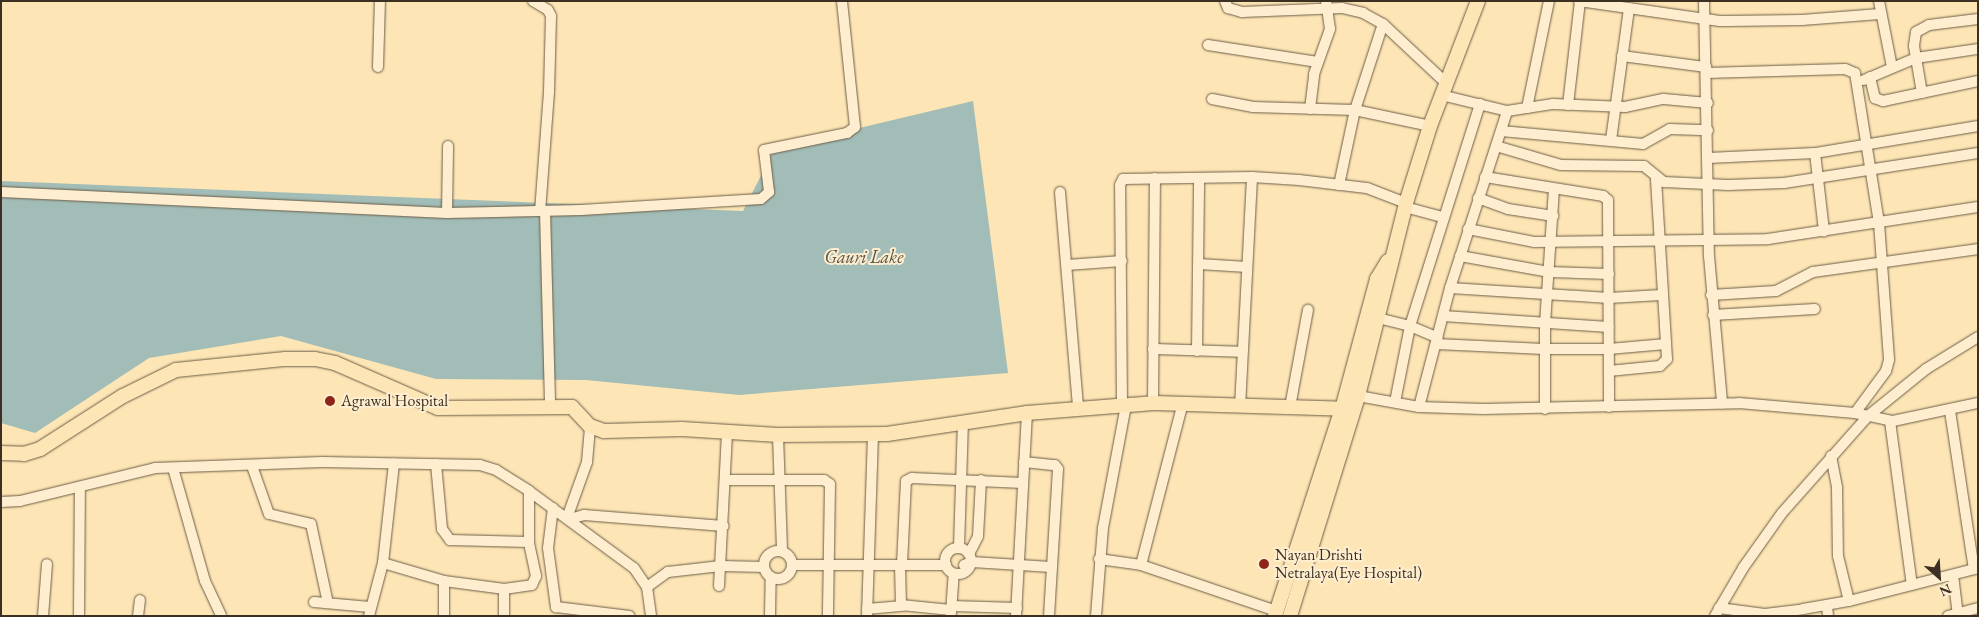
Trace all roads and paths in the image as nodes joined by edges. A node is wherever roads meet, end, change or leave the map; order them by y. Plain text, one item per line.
1 (380, 1) edge
2 (534, 1) edge
3 (842, 1) edge
4 (1225, 1) edge
5 (1478, 1) edge
6 (1549, 1) edge
7 (1580, 1) edge
8 (1704, 1) edge
9 (1879, 1) edge
10 (1327, 5) edge
11 (1254, 6) edge
12 (1280, 6) edge
13 (1629, 8) junction
14 (1880, 14) junction
15 (1978, 19) edge
16 (1704, 20) junction
17 (1383, 24) junction
18 (1208, 45) dead end
19 (1978, 49) edge
20 (1622, 56) junction
21 (1916, 58) junction
22 (1318, 62) junction
23 (378, 66) dead end
24 (1892, 67) junction
25 (1706, 70) junction
26 (1870, 78) junction
27 (1978, 81) edge
28 (1858, 83) junction
29 (1443, 89) junction
30 (1922, 93) junction
31 (1212, 99) dead end
32 (1708, 103) junction
33 (1480, 104) junction
34 (1568, 105) junction
35 (1614, 107) junction
36 (1527, 108) junction
37 (1310, 109) junction
38 (1355, 110) junction
39 (1507, 110) junction
40 (1430, 126) junction
41 (1978, 126) edge
42 (1708, 130) junction
43 (1501, 131) junction
44 (1612, 140) junction
45 (1868, 144) junction
46 (448, 146) dead end
47 (1496, 146) junction
48 (1815, 153) junction
49 (1978, 153) edge
50 (1708, 158) junction
51 (1873, 170) junction
52 (1252, 177) junction
53 (1485, 177) junction
54 (1656, 177) junction
55 (1155, 178) junction
56 (1199, 178) junction
57 (1818, 178) junction
58 (1708, 184) junction
59 (1339, 186) junction
60 (1554, 190) junction
61 (1, 192) edge
62 (1060, 192) dead end
63 (1478, 198) junction
64 (1405, 205) junction
65 (1978, 207) edge
66 (542, 211) junction
67 (447, 213) junction
68 (1553, 216) junction
69 (1443, 217) junction
70 (1879, 223) junction
71 (1468, 229) junction
72 (1824, 231) junction
73 (1708, 239) junction
74 (1552, 241) junction
75 (1608, 241) junction
76 (1659, 241) junction
77 (1978, 249) edge
78 (1460, 256) junction
79 (1122, 261) junction
80 (1389, 261) junction
81 (1884, 263) junction
82 (1199, 264) junction
83 (1067, 265) junction
84 (1247, 267) junction
85 (1549, 272) junction
86 (1609, 274) junction
87 (1450, 288) junction
88 (1662, 295) junction
89 (1711, 295) junction
90 (1547, 296) junction
91 (1609, 298) junction
92 (1815, 309) dead end
93 (1308, 310) dead end
94 (1713, 315) junction
95 (1443, 316) junction
96 (1378, 318) junction
97 (1545, 324) junction
98 (1410, 326) junction
99 (1609, 327) junction
100 (1978, 337) edge
101 (1437, 341) junction
102 (1666, 344) junction
103 (1153, 349) junction
104 (1544, 349) junction
105 (1609, 349) junction
106 (1197, 351) junction
107 (1242, 352) junction
108 (1609, 371) junction
109 (1358, 396) junction
110 (1395, 402) junction
111 (1152, 403) junction
112 (1183, 403) junction
113 (1722, 403) junction
114 (1978, 403) edge
115 (1124, 405) junction
116 (550, 406) junction
117 (1240, 406) junction
118 (1290, 407) junction
119 (1419, 407) junction
120 (1609, 407) junction
121 (1078, 408) junction
122 (1348, 409) junction
123 (1545, 409) junction
124 (1950, 411) junction
125 (1027, 413) junction
126 (1855, 413) junction
127 (1868, 416) junction
128 (1890, 421) junction
129 (963, 423) junction
130 (590, 426) junction
131 (727, 432) junction
132 (873, 434) junction
133 (778, 435) junction
134 (1, 453) edge
135 (1832, 456) junction
136 (1024, 462) junction
137 (394, 464) junction
138 (436, 464) junction
139 (252, 466) junction
140 (173, 468) junction
141 (960, 479) junction
142 (727, 480) junction
143 (780, 480) junction
144 (980, 480) junction
145 (1023, 483) junction
146 (80, 487) junction
147 (529, 490) junction
148 (1, 502) edge
149 (552, 508) junction
150 (569, 518) junction
151 (724, 526) junction
152 (529, 542) junction
153 (959, 548) junction
154 (782, 551) junction
155 (1099, 559) junction
156 (383, 563) junction
157 (47, 564) dead end
158 (1018, 564) junction
159 (1141, 564) junction
160 (792, 565) junction
161 (830, 565) junction
162 (869, 565) junction
163 (901, 565) junction
164 (958, 565) junction
165 (721, 566) junction
166 (1051, 567) junction
167 (764, 568) junction
168 (1976, 569) edge
169 (1953, 575) junction
170 (771, 577) junction
171 (444, 581) junction
172 (1912, 585) junction
173 (719, 586) dead end
174 (647, 587) junction
175 (504, 589) junction
176 (140, 600) dead end
177 (314, 602) dead end
178 (328, 602) junction
179 (1849, 602) junction
180 (903, 606) junction
181 (1978, 608) edge
182 (951, 610) edge
183 (370, 611) edge
184 (1828, 611) edge
185 (867, 612) edge
186 (1017, 612) edge
187 (1717, 612) edge
188 (1276, 613) edge
189 (1955, 615) edge
190 (43, 616) edge
191 (78, 616) edge
192 (138, 616) edge
193 (221, 616) edge
194 (444, 616) edge
195 (504, 616) edge
196 (630, 616) edge
197 (644, 616) edge
198 (651, 616) edge
199 (770, 616) edge
200 (828, 616) edge
201 (1049, 616) edge
202 (1096, 616) edge
203 (1290, 616) edge

1 - 23 street
2 - 66 street
3 - 66 street
4 - 11 street
5 - 29 highway
6 - 36 street
7 - 13 street
7 - 34 street
8 - 16 street
9 - 14 street
10 - 12 street
10 - 17 street
10 - 22 street
11 - 12 street
13 - 16 street
13 - 20 street
14 - 16 street
14 - 24 street
15 - 21 street
16 - 25 street
17 - 29 street
17 - 38 street
18 - 22 street
19 - 21 street
20 - 25 street
20 - 35 street
21 - 24 street
21 - 30 street
22 - 37 street
24 - 26 street
25 - 28 street
25 - 32 street
26 - 28 street
26 - 30 street
27 - 30 street
28 - 45 street
29 - 33 street
29 - 40 highway
31 - 37 street
32 - 35 street
32 - 42 street
33 - 39 street
33 - 69 street
34 - 35 street
34 - 36 street
35 - 44 street
36 - 39 street
37 - 38 street
38 - 40 street
38 - 59 street
39 - 43 street
40 - 64 highway
41 - 45 street
42 - 44 street
42 - 50 street
43 - 44 street
43 - 47 street
45 - 48 street
45 - 51 street
46 - 67 street
47 - 53 street
47 - 54 street
48 - 50 street
48 - 57 street
49 - 51 street
50 - 58 street
51 - 57 street
51 - 70 street
52 - 56 street
52 - 59 street
52 - 84 street
53 - 60 street
53 - 63 street
54 - 58 street
54 - 76 street
55 - 56 street
55 - 79 street
55 - 103 street
56 - 82 street
57 - 58 street
57 - 72 street
58 - 73 street
59 - 64 street
60 - 68 street
60 - 75 street
61 - 67 street
62 - 83 street
63 - 68 street
63 - 71 street
64 - 69 street
64 - 80 highway
65 - 70 street
66 - 67 street
66 - 116 street
68 - 74 street
69 - 98 street
70 - 72 street
70 - 81 street
71 - 74 street
71 - 78 street
72 - 73 street
73 - 76 street
73 - 89 street
74 - 75 street
74 - 85 street
75 - 76 street
75 - 86 street
76 - 88 street
77 - 81 street
78 - 85 street
78 - 87 street
79 - 83 street
79 - 115 street
80 - 96 highway
80 - 122 highway
81 - 89 street
81 - 126 street
82 - 84 street
82 - 106 street
83 - 121 street
84 - 107 street
85 - 86 street
85 - 90 street
86 - 91 street
87 - 90 street
87 - 95 street
88 - 91 street
88 - 102 street
89 - 94 street
90 - 91 street
90 - 97 street
91 - 99 street
92 - 94 street
93 - 118 street
94 - 113 street
95 - 97 street
95 - 101 street
96 - 98 street
96 - 109 highway
97 - 99 street
97 - 104 street
98 - 101 street
98 - 110 street
99 - 105 street
100 - 127 street
101 - 104 street
101 - 119 street
102 - 105 street
102 - 108 street
103 - 106 street
103 - 111 street
104 - 105 street
104 - 123 street
105 - 108 street
106 - 107 street
107 - 117 street
108 - 120 street
109 - 110 street
109 - 122 highway
110 - 119 street
111 - 112 highway
111 - 115 highway
112 - 117 highway
112 - 159 street
113 - 120 street
113 - 126 street
114 - 124 street
115 - 121 highway
115 - 155 street
116 - 130 highway
116 - 134 highway
117 - 118 highway
118 - 122 highway
119 - 123 street
120 - 123 street
121 - 125 highway
122 - 188 highway
122 - 203 highway
124 - 128 street
124 - 168 street
125 - 129 highway
125 - 136 street
126 - 127 street
127 - 128 street
127 - 135 street
128 - 172 street
129 - 132 highway
129 - 141 street
130 - 131 highway
130 - 150 street
131 - 133 highway
131 - 142 street
132 - 133 highway
132 - 162 street
133 - 143 street
135 - 179 street
135 - 187 street
136 - 145 street
136 - 166 street
137 - 138 street
137 - 139 street
137 - 156 street
138 - 147 street
138 - 152 street
139 - 140 street
139 - 178 street
140 - 146 street
140 - 193 street
141 - 144 street
141 - 153 street
141 - 163 street
142 - 143 street
142 - 151 street
143 - 154 street
143 - 161 street
144 - 145 street
144 - 164 street
145 - 158 street
146 - 148 street
146 - 191 street
147 - 149 street
147 - 152 street
149 - 150 street
149 - 196 street
150 - 151 street
150 - 174 street
151 - 165 street
152 - 175 street
153 - 164 street
153 - 164 street
154 - 160 street
154 - 167 street
155 - 159 street
155 - 202 street
156 - 171 street
156 - 183 street
157 - 190 street
158 - 164 street
158 - 166 street
158 - 186 street
159 - 188 street
160 - 161 street
160 - 170 street
161 - 162 street
161 - 200 street
162 - 163 street
162 - 185 street
163 - 164 street
163 - 180 street
164 - 182 street
165 - 167 street
165 - 173 street
165 - 174 street
166 - 201 street
167 - 170 street
168 - 169 street
169 - 172 street
169 - 189 street
170 - 199 street
171 - 175 street
171 - 194 street
172 - 179 street
174 - 198 street
175 - 195 street
176 - 192 street
177 - 178 street
178 - 183 street
179 - 184 street
180 - 182 street
180 - 185 street
181 - 189 street
182 - 186 street
184 - 187 street
197 - 198 street

